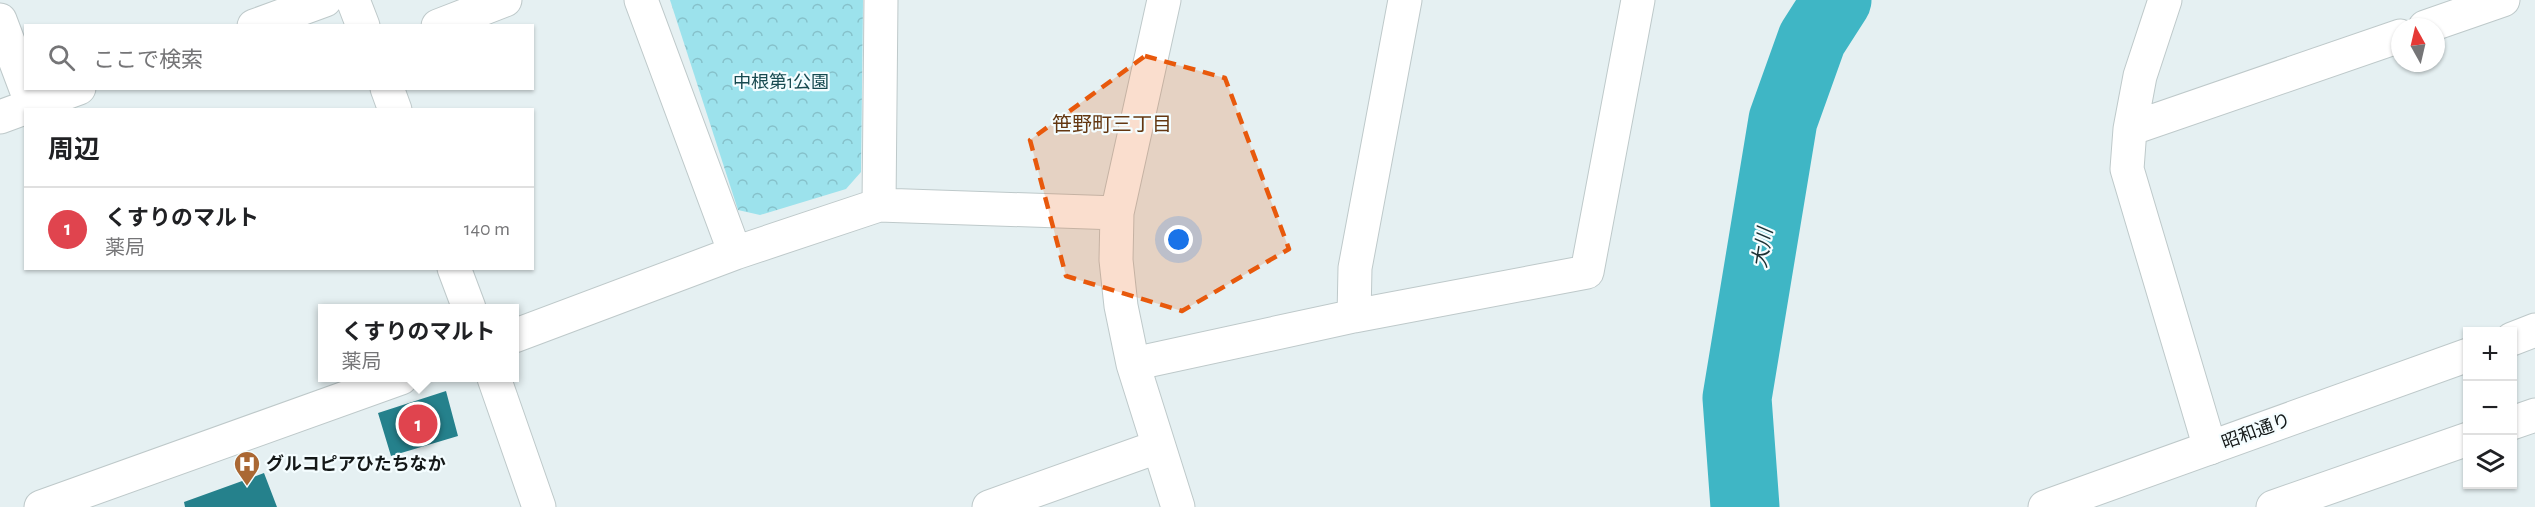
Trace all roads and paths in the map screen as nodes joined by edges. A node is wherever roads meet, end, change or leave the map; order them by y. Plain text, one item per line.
1 (325, 0) edge
2 (353, 0) edge
3 (504, 0) edge
4 (641, 0) edge
5 (881, 0) edge
6 (1164, 0) edge
7 (1405, 0) edge
8 (1638, 0) edge
9 (2165, 0) edge
10 (2503, 0) edge
11 (0, 20) edge
12 (2445, 20) edge
13 (259, 24) edge
14 (362, 24) edge
15 (443, 24) edge
16 (2391, 39) edge
17 (24, 84) edge
18 (26, 90) edge
19 (73, 90) edge
20 (388, 90) edge
21 (32, 105) junction
22 (394, 108) edge
23 (0, 117) edge
24 (2130, 129) junction
25 (879, 205) junction
26 (1117, 213) junction
27 (735, 253) junction
28 (455, 270) edge
29 (467, 304) edge
30 (1354, 316) junction
31 (2535, 330) edge
32 (519, 334) edge
33 (2517, 337) edge
34 (2463, 357) edge
35 (1133, 364) junction
36 (390, 382) edge
37 (495, 382) edge
38 (2535, 415) edge
39 (2517, 421) edge
40 (2463, 441) edge
41 (1157, 447) junction
42 (2210, 448) junction
43 (41, 507) edge
44 (539, 507) edge
45 (989, 507) edge
46 (1178, 507) edge
47 (2045, 507) edge
48 (2273, 507) edge

1 - 13 street
2 - 14 street
3 - 15 street
4 - 27 street
5 - 25 street
6 - 26 street
7 - 30 street
8 - 30 street
9 - 24 street
10 - 12 street
11 - 17 street
16 - 24 street
18 - 21 street
19 - 21 street
20 - 22 street
21 - 23 street
24 - 42 street
25 - 26 street
25 - 27 street
26 - 35 street
27 - 32 street
28 - 29 street
30 - 35 street
31 - 33 street
34 - 42 street, 昭和通り
35 - 41 street
36 - 43 street
37 - 44 street
38 - 39 street
40 - 48 street
41 - 45 street
41 - 46 street
42 - 47 street, 昭和通り

